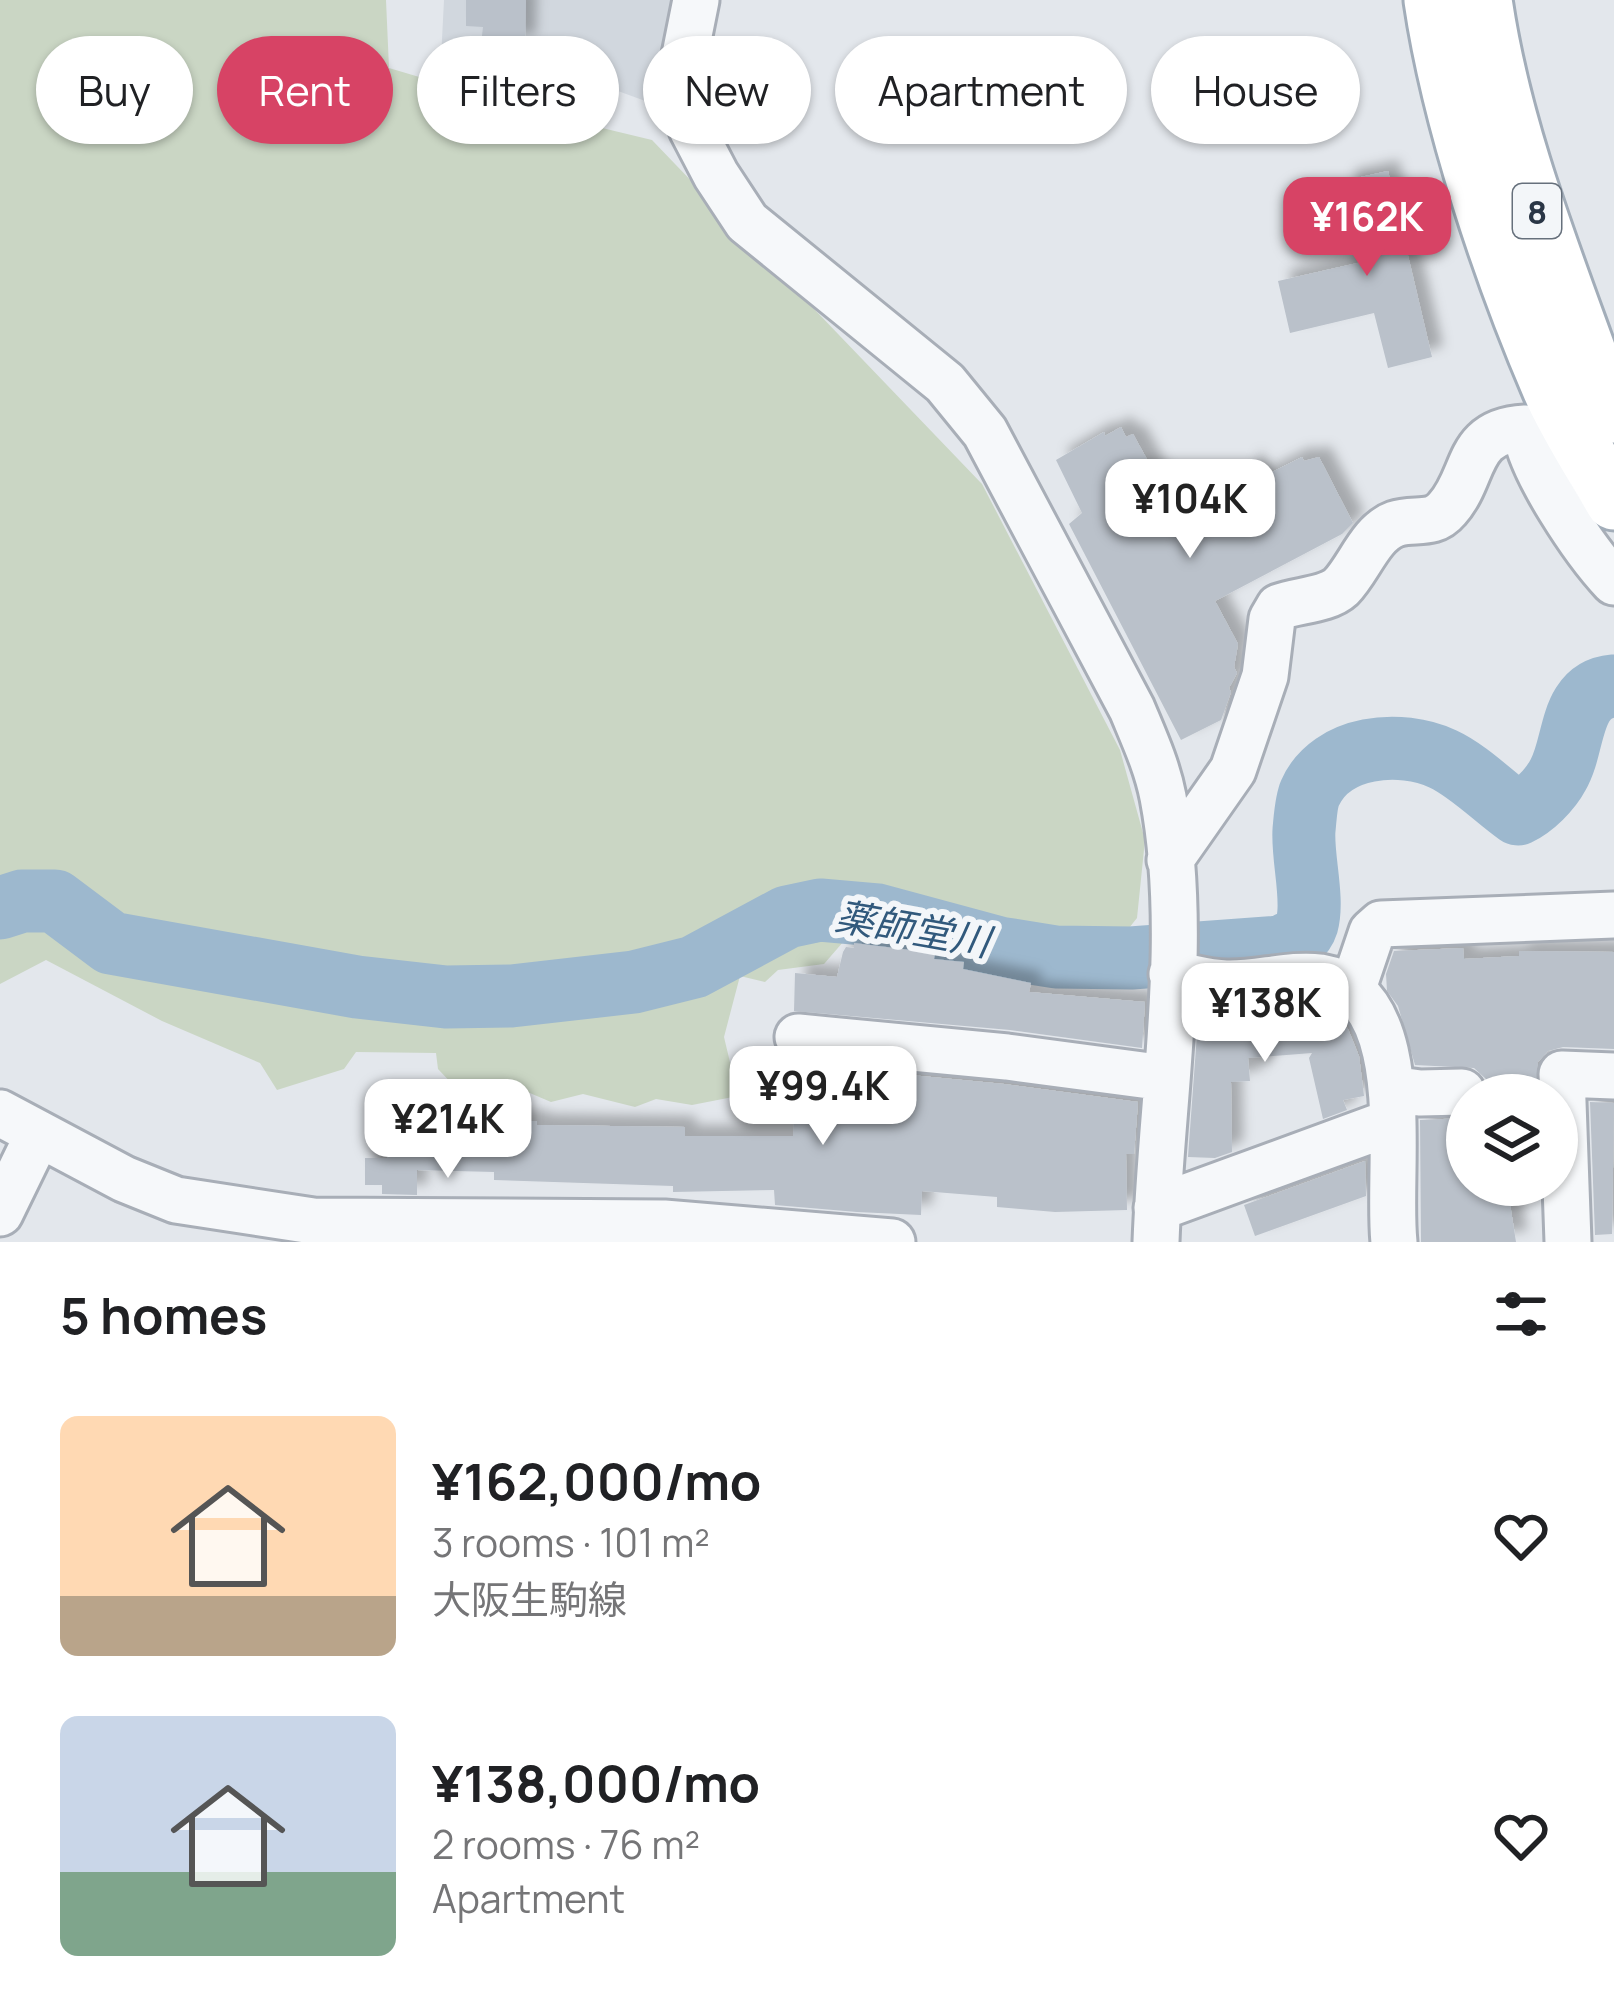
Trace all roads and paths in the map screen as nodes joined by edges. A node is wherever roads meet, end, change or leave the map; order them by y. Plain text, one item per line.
1 (696, 0) edge
2 (1433, 0) edge
3 (1483, 0) edge
4 (1614, 414) edge
5 (1614, 501) edge
6 (1614, 582) edge
7 (1170, 860) junction
8 (1614, 915) edge
9 (1172, 974) junction
10 (1353, 988) junction
11 (798, 1037) dead end
12 (1614, 1076) edge
13 (1165, 1078) junction
14 (1446, 1092) edge
15 (1392, 1105) junction
16 (19, 1124) edge
17 (0, 1213) edge
18 (1157, 1225) edge
19 (296, 1230) edge
20 (662, 1233) edge
21 (892, 1242) edge
22 (1394, 1242) edge
23 (1568, 1242) edge

1 - 7 street
2 - 5 main road, 8
3 - 4 main road, 8
6 - 7 street
7 - 9 street
8 - 10 street
9 - 10 street
9 - 13 street
10 - 15 street
11 - 13 street
12 - 23 street
13 - 18 street
14 - 15 street
15 - 18 street
15 - 22 street
16 - 17 street
16 - 19 street
19 - 20 street
20 - 21 street

